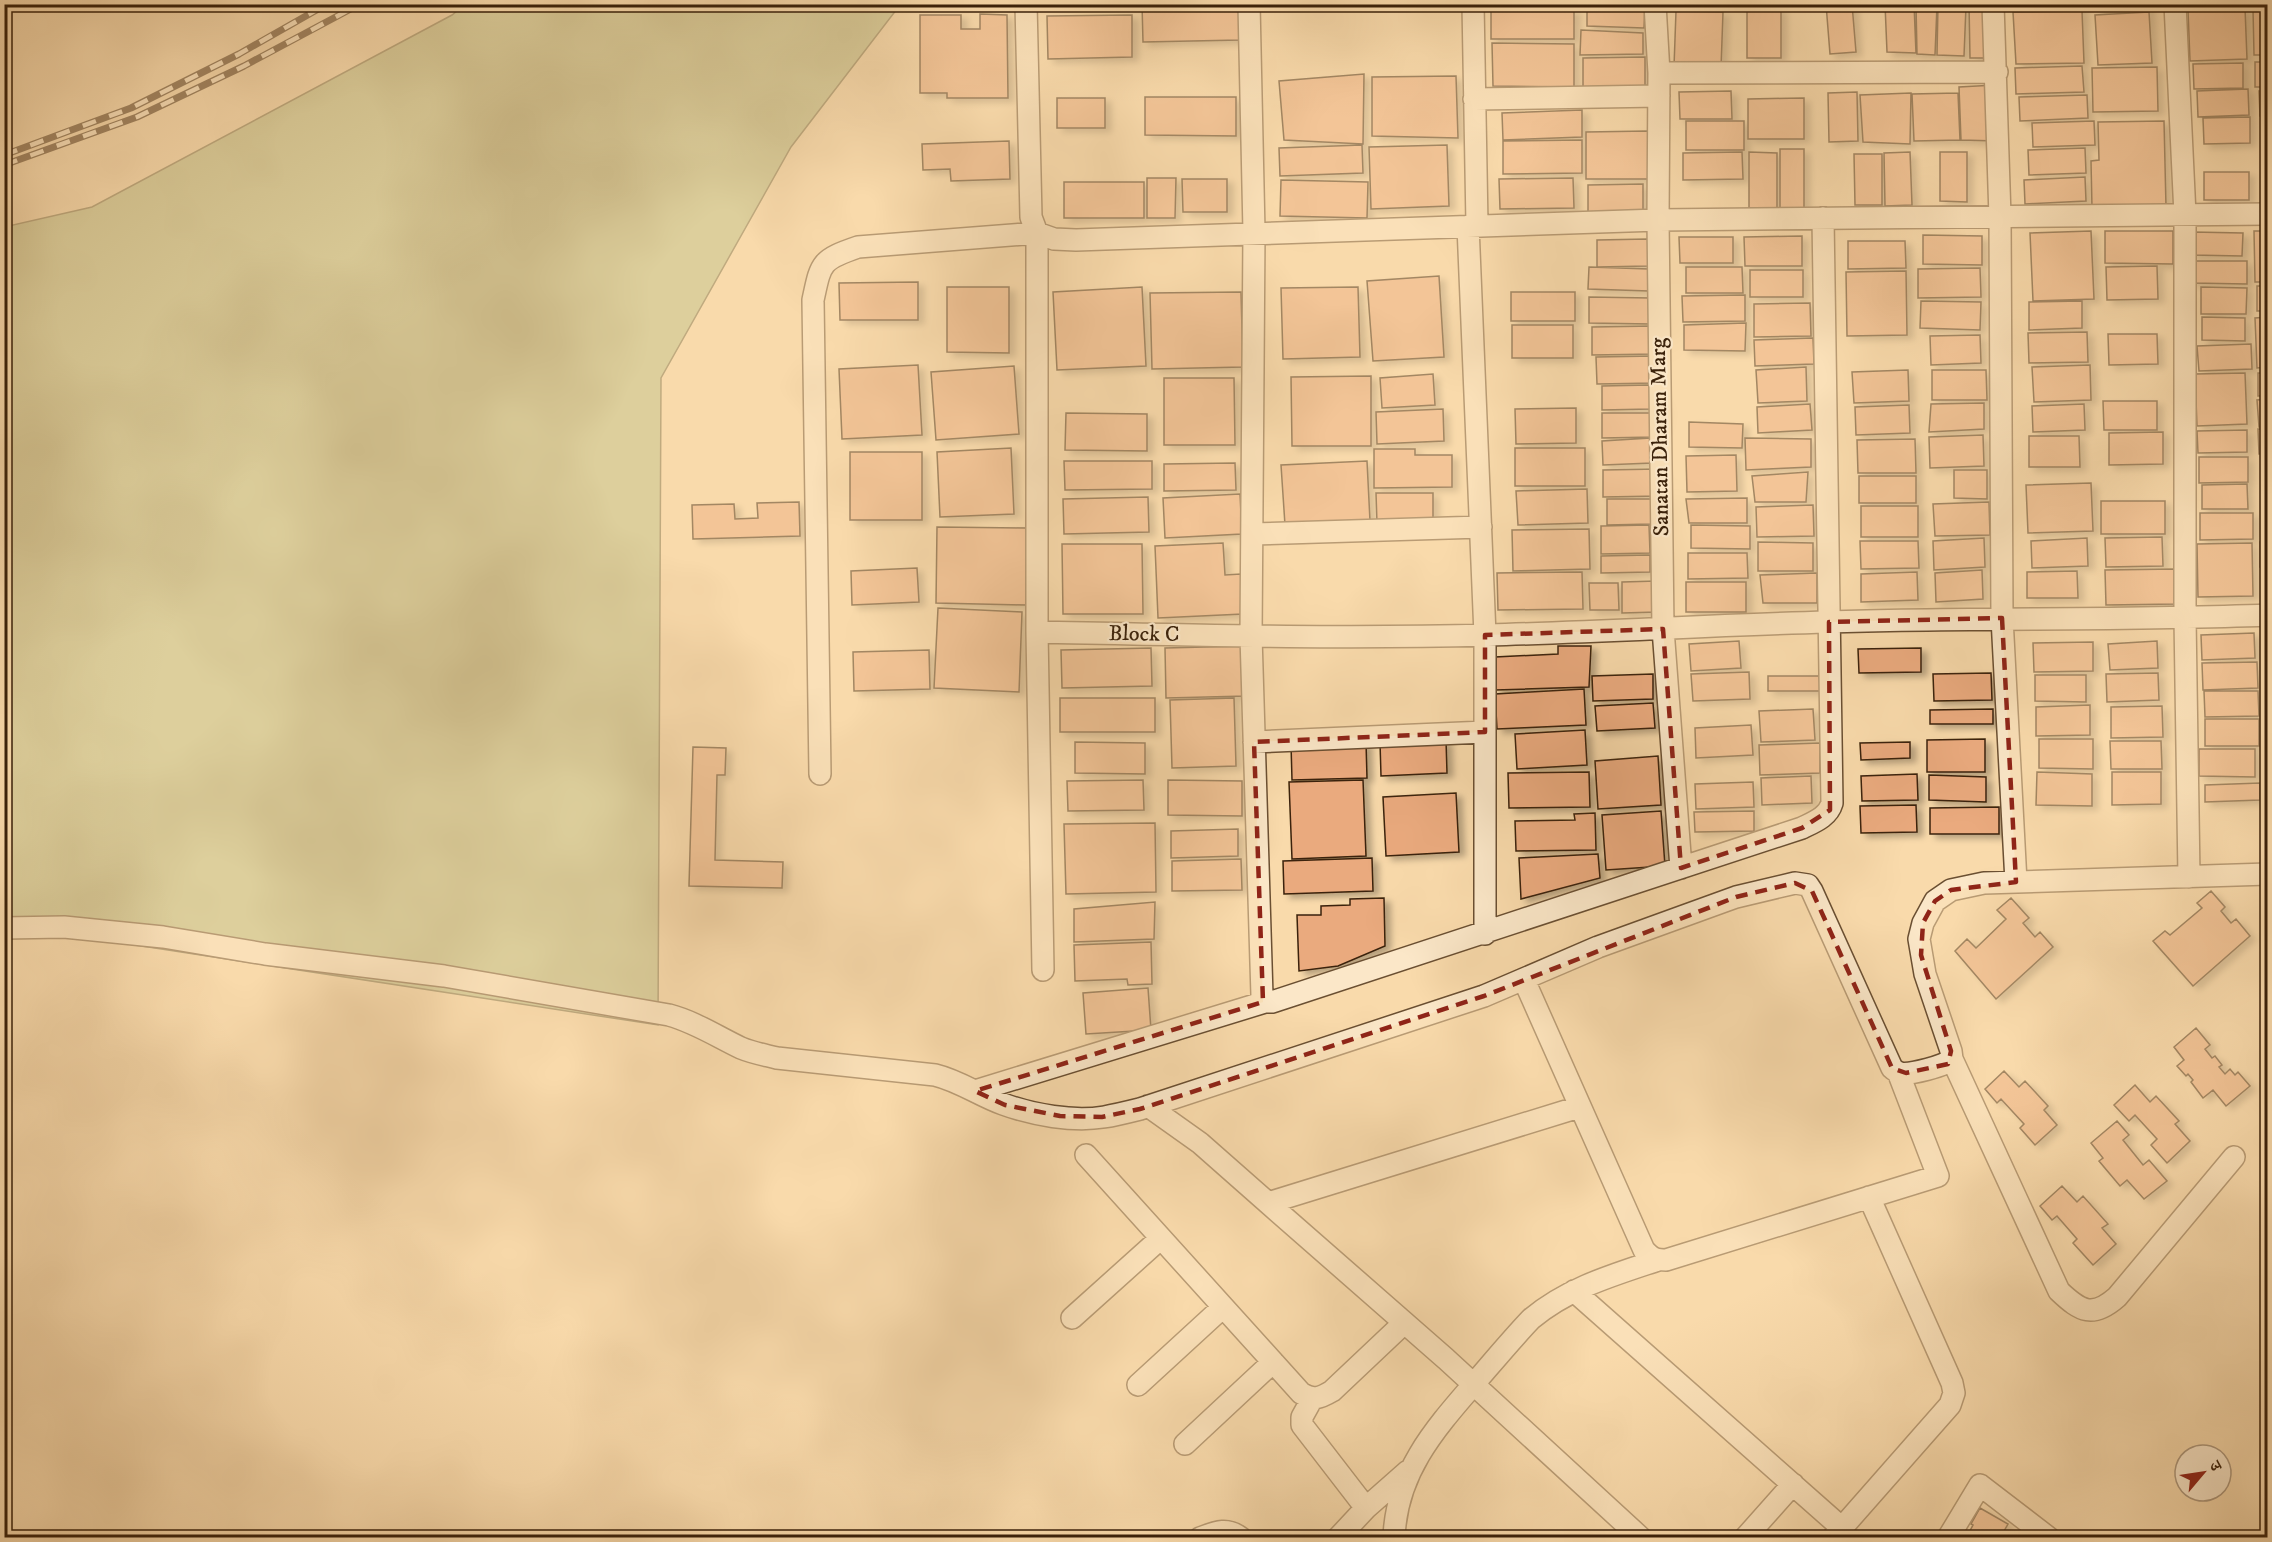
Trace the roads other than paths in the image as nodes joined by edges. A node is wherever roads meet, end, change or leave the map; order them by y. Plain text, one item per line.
1 (1026, 4) edge
2 (1249, 4) edge
3 (1473, 4) edge
4 (1655, 4) edge
5 (1994, 4) edge
6 (2175, 4) edge
7 (1997, 72) junction
8 (1659, 73) junction
9 (1659, 96) junction
10 (1474, 99) junction
11 (2268, 214) edge
12 (2185, 215) junction
13 (2000, 217) junction
14 (1824, 218) junction
15 (1658, 220) junction
16 (1472, 225) junction
17 (1254, 232) junction
18 (1037, 233) junction
19 (1481, 528) junction
20 (1252, 534) junction
21 (2268, 615) edge
22 (2002, 618) junction
23 (2185, 618) junction
24 (1828, 621) junction
25 (1663, 629) junction
26 (1036, 632) junction
27 (1485, 635) junction
28 (1251, 636) junction
29 (1485, 732) junction
30 (1254, 742) junction
31 (820, 774) dead end
32 (1681, 868) junction
33 (2268, 874) edge
34 (2189, 877) junction
35 (2016, 882) junction
36 (4, 928) edge
37 (1485, 934) junction
38 (1043, 970) dead end
39 (1524, 980) junction
40 (1265, 1002) junction
41 (1952, 1059) junction
42 (1898, 1072) junction
43 (975, 1091) junction
44 (1148, 1106) junction
45 (1579, 1107) junction
46 (1086, 1155) dead end
47 (2234, 1157) dead end
48 (1869, 1197) junction
49 (1268, 1203) junction
50 (1161, 1238) junction
51 (1658, 1260) junction
52 (1574, 1291) junction
53 (1223, 1307) junction
54 (1072, 1318) dead end
55 (1404, 1323) junction
56 (1273, 1362) junction
57 (1474, 1384) junction
58 (1138, 1386) dead end
59 (1312, 1399) junction
60 (1185, 1444) dead end
61 (1410, 1469) junction
62 (1793, 1484) junction
63 (1366, 1508) junction
64 (1837, 1533) edge
65 (1200, 1538) edge
66 (1241, 1538) edge
67 (1338, 1538) edge
68 (1395, 1538) edge
69 (1641, 1538) edge
70 (1745, 1538) edge
71 (1948, 1538) edge
72 (2049, 1538) edge

1 - 18 street
2 - 17 street
3 - 10 street
4 - 8 street, Sanatan Dharam Marg
5 - 7 street
6 - 12 street
7 - 8 street
7 - 13 street
8 - 9 street, Sanatan Dharam Marg
9 - 10 street
9 - 15 street, Sanatan Dharam Marg
10 - 16 street
11 - 12 street
12 - 13 street
12 - 23 street
13 - 14 street
13 - 22 street
14 - 15 street
14 - 24 street
15 - 16 street
15 - 25 street, Sanatan Dharam Marg
16 - 17 street
16 - 19 street
17 - 18 street
17 - 20 street
18 - 26 street
18 - 31 street
19 - 20 street
19 - 27 street
20 - 28 street
21 - 23 street, Block C
22 - 23 street, Block C
22 - 24 street, Block C
22 - 35 street
23 - 34 street
24 - 25 street, Block C
24 - 32 street
25 - 27 street, Block C
25 - 32 street, Sanatan Dharam Marg
26 - 28 street, Block C
26 - 38 street
27 - 28 street, Block C
27 - 29 street
28 - 30 street
29 - 30 street
29 - 37 street
30 - 40 street
32 - 37 street
33 - 34 street
34 - 35 street
35 - 41 street
36 - 43 street
37 - 40 street
39 - 42 street
39 - 44 street
39 - 45 street
40 - 43 street
41 - 42 street
41 - 47 street
42 - 48 street
43 - 44 street
44 - 49 street
45 - 49 street
45 - 51 street
46 - 50 street
48 - 51 street
48 - 64 street
49 - 55 street
50 - 53 street
50 - 54 street
51 - 52 street
52 - 57 street
52 - 62 street
53 - 56 street
53 - 58 street
55 - 57 street
55 - 59 street
56 - 59 street
56 - 60 street
57 - 61 street
57 - 69 street
59 - 63 street
61 - 63 street
61 - 68 street
62 - 64 street
62 - 70 street
63 - 67 street
65 - 66 street
71 - 72 street

